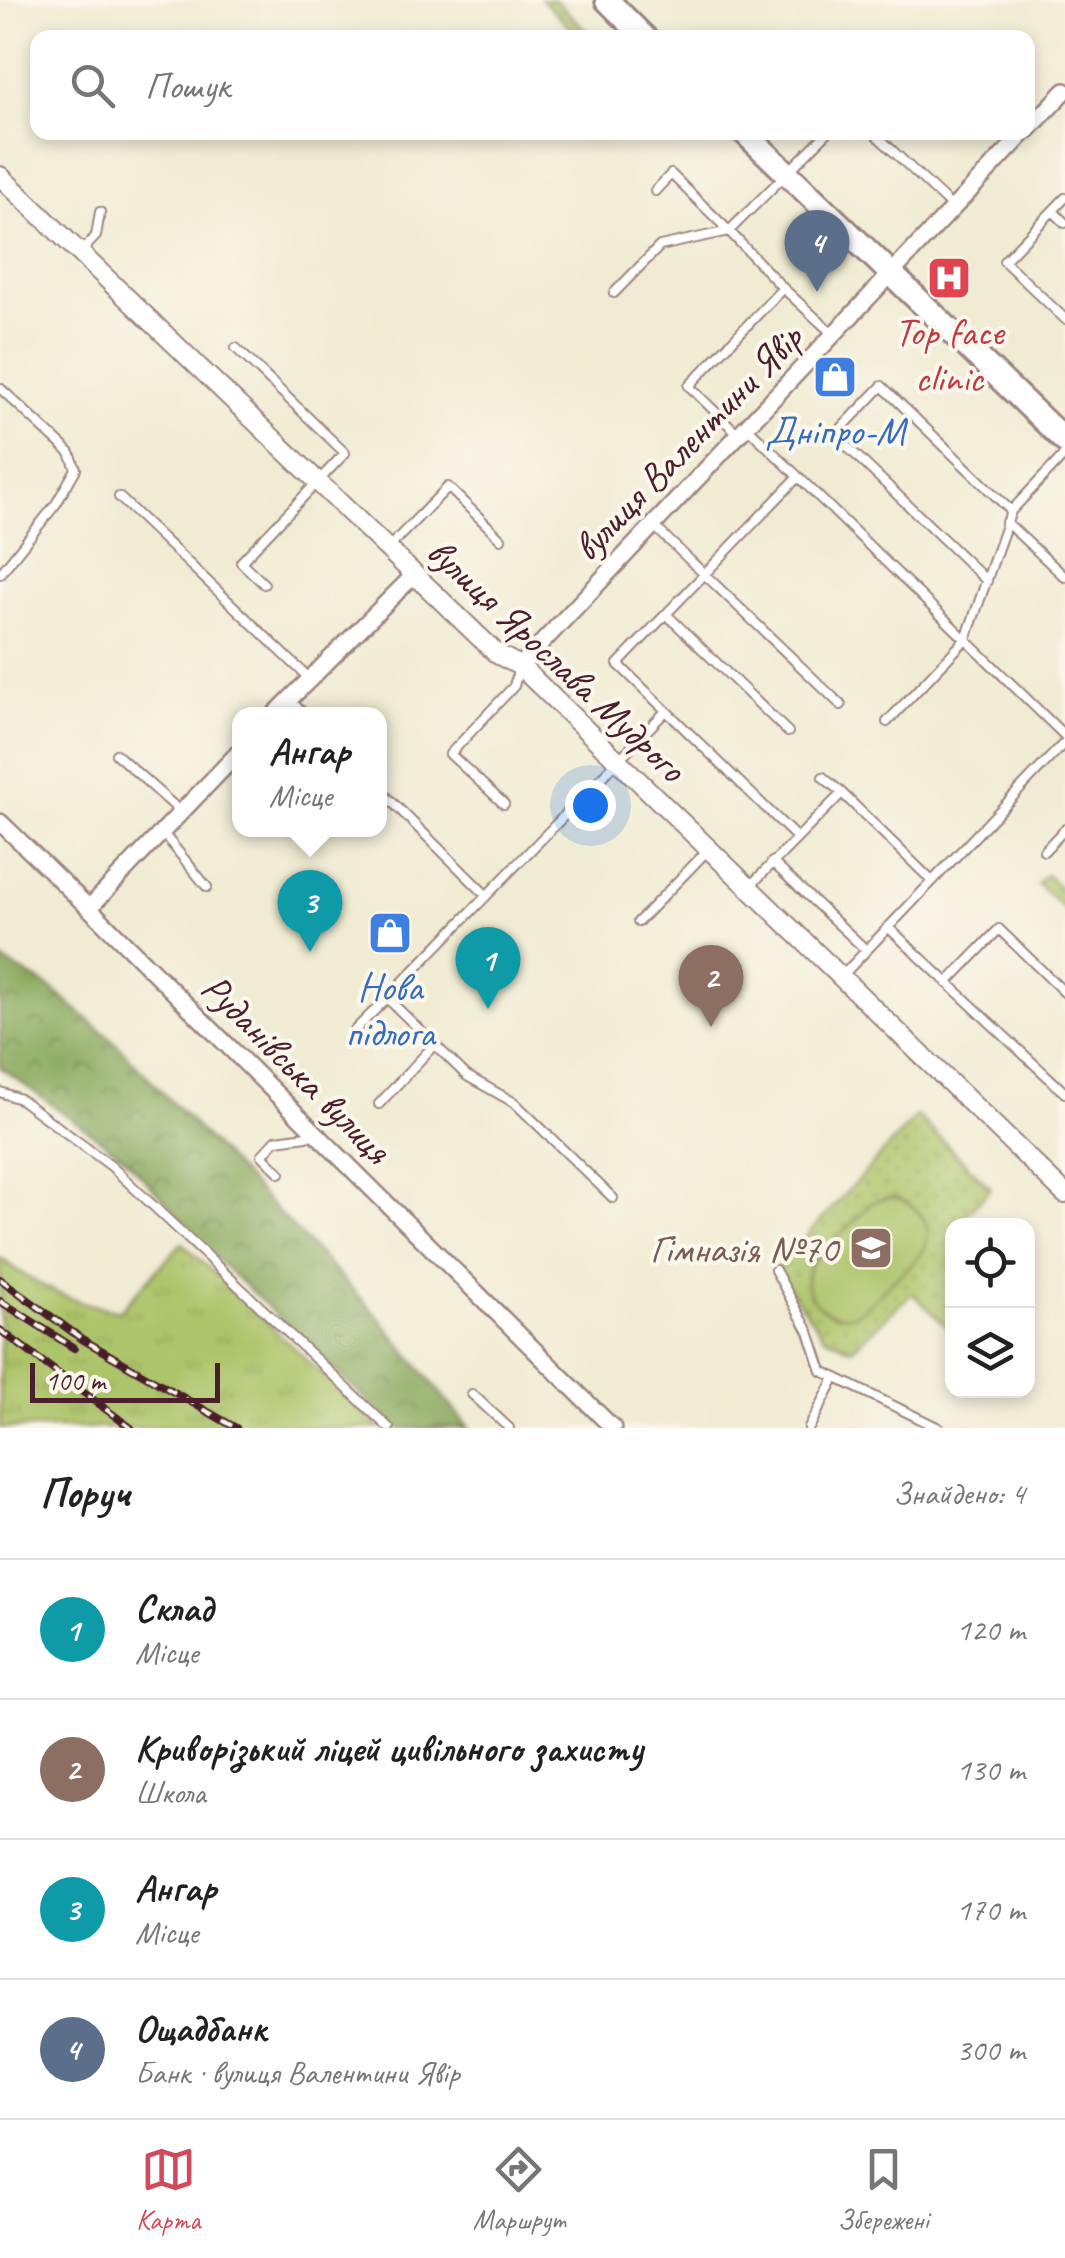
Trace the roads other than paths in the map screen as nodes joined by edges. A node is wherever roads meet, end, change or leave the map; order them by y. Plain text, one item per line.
1 (606, 0) edge
2 (638, 30) edge
3 (1065, 90) edge
4 (1035, 122) edge
5 (752, 140) edge
6 (820, 140) edge
7 (882, 140) edge
8 (1018, 140) edge
9 (787, 174) junction
10 (0, 176) edge
11 (655, 190) dead end
12 (1065, 198) edge
13 (954, 208) junction
14 (1052, 211) junction
15 (100, 212) dead end
16 (1065, 224) edge
17 (729, 231) junction
18 (80, 254) junction
19 (891, 274) junction
20 (783, 288) junction
21 (614, 293) dead end
22 (1065, 319) edge
23 (834, 335) junction
24 (236, 348) dead end
25 (0, 388) edge
26 (743, 431) junction
27 (1065, 441) edge
28 (1065, 454) edge
29 (798, 477) junction
30 (318, 482) junction
31 (119, 497) dead end
32 (1011, 511) junction
33 (1006, 522) junction
34 (653, 525) junction
35 (501, 539) dead end
36 (387, 549) junction
37 (0, 574) edge
38 (704, 574) junction
39 (414, 575) junction
40 (1065, 577) edge
41 (986, 582) junction
42 (264, 584) dead end
43 (666, 614) junction
44 (966, 639) junction
45 (520, 666) junction
46 (310, 679) junction
47 (289, 700) junction
48 (841, 705) dead end
49 (282, 707) edge
50 (296, 707) edge
51 (666, 710) junction
52 (887, 722) dead end
53 (788, 732) dead end
54 (1065, 739) edge
55 (116, 754) dead end
56 (232, 759) edge
57 (616, 760) junction
58 (823, 777) dead end
59 (842, 793) junction
60 (387, 797) edge
61 (504, 804) dead end
62 (181, 812) junction
63 (0, 822) edge
64 (1065, 830) edge
65 (162, 832) junction
66 (796, 837) junction
67 (709, 849) junction
68 (1044, 851) dead end
69 (772, 862) junction
70 (932, 881) junction
71 (207, 887) dead end
72 (748, 888) junction
73 (486, 894) junction
74 (89, 908) junction
75 (638, 922) dead end
76 (888, 927) junction
77 (866, 950) junction
78 (841, 978) junction
79 (947, 983) junction
80 (1065, 993) edge
81 (387, 998) junction
82 (355, 1030) dead end
83 (435, 1044) junction
84 (0, 1092) edge
85 (1065, 1093) edge
86 (379, 1104) dead end
87 (319, 1135) junction
88 (280, 1174) dead end
89 (1065, 1194) edge
90 (613, 1198) dead end
91 (774, 1270) dead end
92 (835, 1378) junction
93 (472, 1394) dead end
94 (389, 1428) edge
95 (509, 1428) edge
96 (614, 1428) edge
97 (810, 1428) edge
98 (938, 1428) edge

1 - 2 main road
3 - 4 street, вулиця Валентини Явір
5 - 9 main road
6 - 9 lane
7 - 13 lane
8 - 13 street, вулиця Валентини Явір
9 - 17 lane
9 - 19 main road
10 - 18 street, вулиця Ярослава Мудрого
11 - 17 lane
12 - 14 lane
13 - 19 street, вулиця Валентини Явір
14 - 16 lane
14 - 22 lane
15 - 18 lane
17 - 20 lane
17 - 21 lane
18 - 30 street, вулиця Ярослава Мудрого
19 - 23 street, вулиця Валентини Явір
19 - 27 main road
20 - 23 lane
20 - 26 lane
23 - 26 street, вулиця Валентини Явір
24 - 30 lane
25 - 37 lane
26 - 29 lane
26 - 34 street, вулиця Валентини Явір
28 - 32 lane
29 - 38 lane
29 - 44 lane
30 - 36 street, вулиця Ярослава Мудрого
30 - 42 lane
31 - 46 lane
32 - 33 lane
32 - 41 lane
33 - 40 lane
33 - 41 lane
34 - 38 lane
34 - 45 street, вулиця Валентини Явір
35 - 36 lane
36 - 39 street, вулиця Ярослава Мудрого
38 - 43 lane
38 - 48 lane
39 - 45 street, вулиця Ярослава Мудрого
39 - 46 street
41 - 44 lane
43 - 51 lane
43 - 53 lane
44 - 52 lane
44 - 54 lane
45 - 57 street, вулиця Ярослава Мудрого
45 - 61 lane
46 - 47 street
47 - 49 street
47 - 50 lane
51 - 57 lane
51 - 66 lane
54 - 70 lane
55 - 62 lane
56 - 62 street
57 - 67 street, вулиця Ярослава Мудрого
57 - 73 lane
58 - 59 lane
59 - 66 lane
59 - 70 lane
60 - 73 lane
62 - 65 street
63 - 74 street, Руданівська вулиця
64 - 68 lane
65 - 71 lane
65 - 74 street
66 - 69 lane
67 - 72 street, вулиця Ярослава Мудрого
67 - 75 lane
69 - 72 lane
69 - 77 lane
70 - 76 lane
72 - 78 street, вулиця Ярослава Мудрого
73 - 81 lane
74 - 87 street, Руданівська вулиця
76 - 77 lane
76 - 79 lane
77 - 78 lane
78 - 89 street, вулиця Ярослава Мудрого
79 - 80 lane
79 - 85 lane
81 - 82 lane
81 - 83 lane
83 - 86 lane
83 - 90 lane
84 - 94 lane
87 - 88 lane
87 - 96 street, Руданівська вулиця
91 - 92 lane
92 - 97 lane
92 - 98 lane
93 - 95 lane

